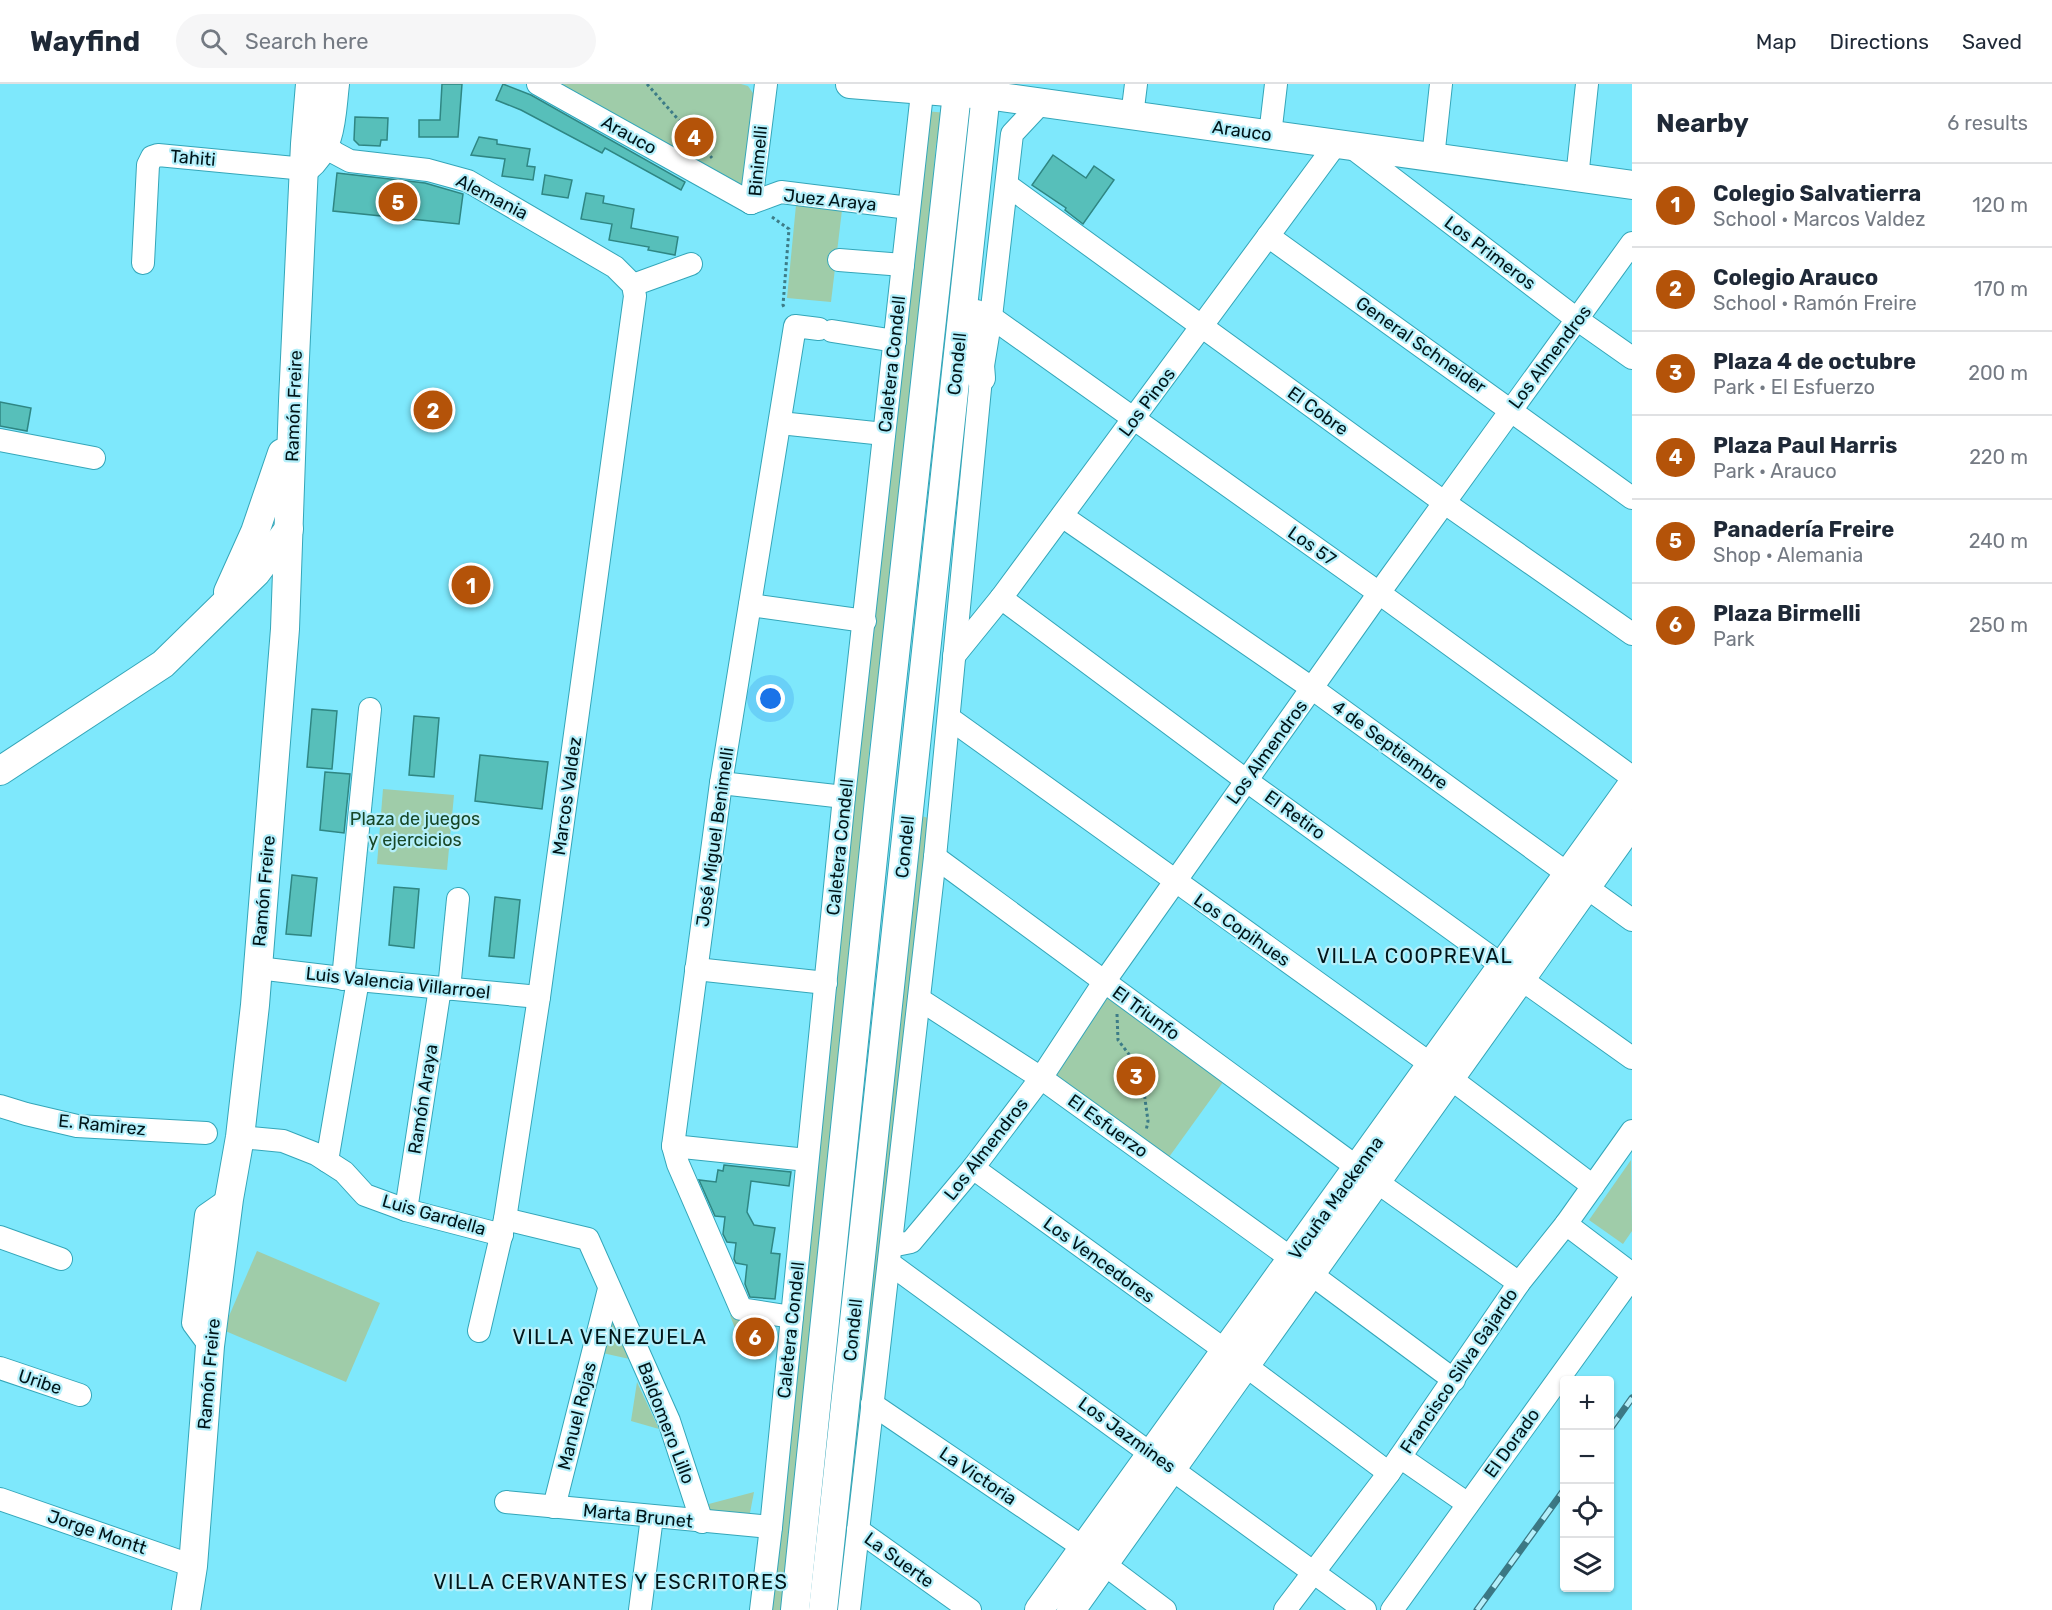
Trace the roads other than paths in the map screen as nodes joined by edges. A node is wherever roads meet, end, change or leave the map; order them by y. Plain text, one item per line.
1 (310, 84) edge
2 (335, 84) edge
3 (538, 84) edge
4 (766, 84) edge
5 (850, 84) edge
6 (1136, 84) edge
7 (1276, 84) edge
8 (1441, 84) edge
9 (1587, 84) edge
10 (923, 87) edge
11 (958, 88) edge
12 (987, 90) edge
13 (1041, 103) junction
14 (308, 115) junction
15 (1132, 116) junction
16 (1270, 135) junction
17 (326, 145) junction
18 (1343, 145) junction
19 (1433, 158) junction
20 (305, 169) junction
21 (1577, 178) junction
22 (1007, 185) junction
23 (1632, 186) edge
24 (751, 203) junction
25 (909, 208) junction
26 (1268, 236) junction
27 (971, 240) junction
28 (1632, 243) edge
29 (839, 260) dead end
30 (143, 263) dead end
31 (691, 264) dead end
32 (903, 264) junction
33 (633, 285) junction
34 (991, 317) junction
35 (1578, 320) junction
36 (1202, 327) junction
37 (895, 340) junction
38 (1632, 358) edge
39 (981, 378) junction
40 (293, 401) junction
41 (1511, 409) junction
42 (1133, 420) junction
43 (780, 423) junction
44 (884, 434) junction
45 (0, 440) edge
46 (94, 458) dead end
47 (1632, 498) edge
48 (1445, 503) junction
49 (1062, 516) junction
50 (289, 529) junction
51 (256, 573) junction
52 (286, 585) junction
53 (1379, 593) junction
54 (1001, 598) junction
55 (750, 605) junction
56 (218, 612) junction
57 (865, 621) junction
58 (1632, 634) edge
59 (954, 657) junction
60 (1312, 689) junction
61 (370, 709) dead end
62 (949, 718) junction
63 (0, 771) edge
64 (1632, 777) edge
65 (1247, 781) junction
66 (721, 783) junction
67 (1632, 785) edge
68 (844, 797) junction
69 (1632, 823) edge
70 (935, 857) junction
71 (1577, 881) junction
72 (1175, 882) junction
73 (458, 899) dead end
74 (1632, 920) edge
75 (258, 968) junction
76 (696, 969) junction
77 (1512, 972) junction
78 (350, 979) junction
79 (826, 983) junction
80 (1110, 987) junction
81 (445, 988) junction
82 (539, 997) junction
83 (919, 999) junction
84 (1632, 1058) edge
85 (1441, 1072) junction
86 (1041, 1078) junction
87 (0, 1106) edge
88 (1632, 1131) edge
89 (206, 1133) dead end
90 (240, 1137) junction
91 (673, 1146) junction
92 (807, 1160) junction
93 (327, 1161) junction
94 (973, 1168) junction
95 (1367, 1175) junction
96 (1593, 1186) junction
97 (406, 1210) junction
98 (1566, 1224) junction
99 (503, 1227) junction
100 (0, 1237) edge
101 (890, 1254) junction
102 (61, 1259) dead end
103 (1302, 1266) junction
104 (1632, 1275) edge
105 (1519, 1283) junction
106 (609, 1289) junction
107 (792, 1317) junction
108 (479, 1331) dead end
109 (1236, 1358) junction
110 (0, 1368) edge
111 (1454, 1380) junction
112 (80, 1395) dead end
113 (872, 1404) junction
114 (1163, 1461) junction
115 (1394, 1465) junction
116 (0, 1499) edge
117 (506, 1502) dead end
118 (1468, 1504) junction
119 (554, 1507) junction
120 (652, 1517) junction
121 (702, 1522) junction
122 (771, 1527) junction
123 (858, 1530) junction
124 (1094, 1556) junction
125 (193, 1566) junction
126 (1313, 1573) junction
127 (186, 1610) edge
128 (640, 1610) edge
129 (761, 1610) edge
130 (795, 1610) edge
131 (823, 1610) edge
132 (849, 1610) edge
133 (970, 1610) edge
134 (1039, 1610) edge
135 (1071, 1610) edge
136 (1165, 1610) edge
137 (1286, 1610) edge
138 (1365, 1610) edge
139 (1392, 1610) edge

1 - 14 main road, Ramón Freire
2 - 17 main road
3 - 24 street, Arauco
4 - 24 street, Binimelli
5 - 10 main road, Arauco
6 - 15 street
7 - 16 street
8 - 19 street
9 - 21 street
10 - 11 main road, Arauco
10 - 25 street, Caletera Condell
11 - 12 main road, Arauco
11 - 130 main road, Condell
12 - 13 main road, Arauco
12 - 27 main road, Condell
13 - 15 main road, Arauco
13 - 22 street
14 - 17 main road
14 - 20 main road, Ramón Freire
15 - 16 main road, Arauco
16 - 18 main road, Arauco
17 - 20 main road
17 - 33 street, Alemania
18 - 19 main road, Arauco
18 - 26 street, Los Pinos
18 - 35 street, Los Primeros
19 - 21 main road, Arauco
20 - 30 street, Tahiti
20 - 40 main road, Ramón Freire
21 - 23 main road, Arauco
22 - 34 street
22 - 36 street, El Cobre
24 - 25 street, Juez Araya
25 - 32 street, Caletera Condell
26 - 36 street, Los Pinos
26 - 41 street, General Schneider
27 - 39 main road
27 - 131 main road, Condell
28 - 35 street, Los Almendros
29 - 32 street
31 - 33 street
32 - 37 street, Caletera Condell
33 - 82 street, Marcos Valdez
34 - 39 street
34 - 42 street, Los 57
35 - 38 street, Los Primeros
35 - 41 street, Los Almendros
36 - 42 street, Los Pinos
36 - 48 street, El Cobre
37 - 43 street, José Miguel Benimelli
37 - 44 street, Caletera Condell
39 - 59 street
40 - 50 main road, Ramón Freire
40 - 56 main road
41 - 47 street, General Schneider
41 - 48 street, Los Almendros
42 - 49 street, Los Pinos
42 - 53 street, Los 57
43 - 44 street
43 - 55 street, José Miguel Benimelli
44 - 57 street, Caletera Condell
45 - 46 street
48 - 53 street, Los Almendros
48 - 58 street, El Cobre
49 - 54 street, Los Pinos
49 - 60 street, 4 de Septiembre
50 - 51 main road
50 - 52 main road, Ramón Freire
51 - 52 main road
51 - 56 main road
52 - 75 main road, Ramón Freire
53 - 60 street, Los Almendros
53 - 64 street, Los 57
54 - 59 street, Los Pinos
54 - 65 street, El Retiro
55 - 57 street
55 - 66 street, José Miguel Benimelli
56 - 63 main road
57 - 68 street, Caletera Condell
59 - 62 street
60 - 65 street, Los Almendros
60 - 71 street, 4 de Septiembre
61 - 78 street
62 - 70 street
62 - 72 street, Los Copihues
65 - 72 street, Los Almendros
65 - 77 street, El Retiro
66 - 68 street
66 - 76 street, José Miguel Benimelli
67 - 71 main road, Vicuña Mackenna
68 - 79 street, Caletera Condell
69 - 71 main road, Vicuña Mackenna
70 - 80 street, El Triunfo
70 - 83 street
71 - 74 street, 4 de Septiembre
71 - 77 main road, Vicuña Mackenna
72 - 80 street, Los Almendros
72 - 85 street, Los Copihues
73 - 81 street, Ramón Araya
75 - 78 street, Luis Valencia Villarroel
75 - 90 main road, Ramón Freire
76 - 79 street
76 - 91 street, José Miguel Benimelli
77 - 84 street, El Retiro
77 - 85 main road, Vicuña Mackenna
78 - 81 street, Luis Valencia Villarroel
78 - 93 street
79 - 92 street, Caletera Condell
80 - 86 street, Los Almendros
80 - 95 street, El Triunfo
81 - 82 street, Luis Valencia Villarroel
81 - 97 street, Ramón Araya
82 - 99 street, Marcos Valdez
83 - 86 street, El Esfuerzo
83 - 101 street
85 - 95 main road, Vicuña Mackenna
85 - 96 street, Los Copihues
86 - 94 street, Los Almendros
86 - 103 street, El Esfuerzo
87 - 89 street, E. Ramirez
88 - 96 street, Francisco Silva Gajardo
90 - 93 street, Luis Gardella
90 - 125 main road, Ramón Freire
91 - 92 street
91 - 107 street, José Miguel Benimelli
92 - 107 street, Caletera Condell
93 - 97 street, Luis Gardella
94 - 101 street, Los Almendros
94 - 109 street, Los Vencedores
95 - 103 main road, Vicuña Mackenna
95 - 105 street, El Triunfo
96 - 98 street, Francisco Silva Gajardo
97 - 99 street, Luis Gardella
98 - 104 street
98 - 105 street, Francisco Silva Gajardo
99 - 106 street, Baldomero Lillo
99 - 108 street, Marcos Valdez
100 - 102 street
101 - 113 street
101 - 114 street, Los Jazmines
103 - 109 main road, Vicuña Mackenna
103 - 111 street, El Esfuerzo
104 - 118 street, El Dorado
105 - 111 street, Francisco Silva Gajardo
106 - 119 street, Manuel Rojas
106 - 121 street, Baldomero Lillo
107 - 122 street, Caletera Condell
109 - 114 main road, Vicuña Mackenna
109 - 115 street, Los Vencedores
110 - 112 street, Uribe
111 - 115 street, Francisco Silva Gajardo
113 - 123 street
113 - 124 street, La Victoria
114 - 124 main road, Vicuña Mackenna
114 - 126 street, Los Jazmines
115 - 118 street, Los Vencedores
115 - 126 street, Francisco Silva Gajardo
116 - 125 street, Jorge Montt
117 - 119 street, Marta Brunet
118 - 139 street, El Dorado
119 - 120 street, Marta Brunet
120 - 121 street, Marta Brunet
120 - 128 street
121 - 122 street, Marta Brunet
122 - 129 street, Caletera Condell
123 - 132 street
123 - 133 street, La Suerte
124 - 134 main road, Vicuña Mackenna
124 - 135 main road, Vicuña Mackenna
124 - 136 street, La Victoria
125 - 127 main road, Ramón Freire
126 - 137 street, Francisco Silva Gajardo
126 - 138 street, Los Jazmines

